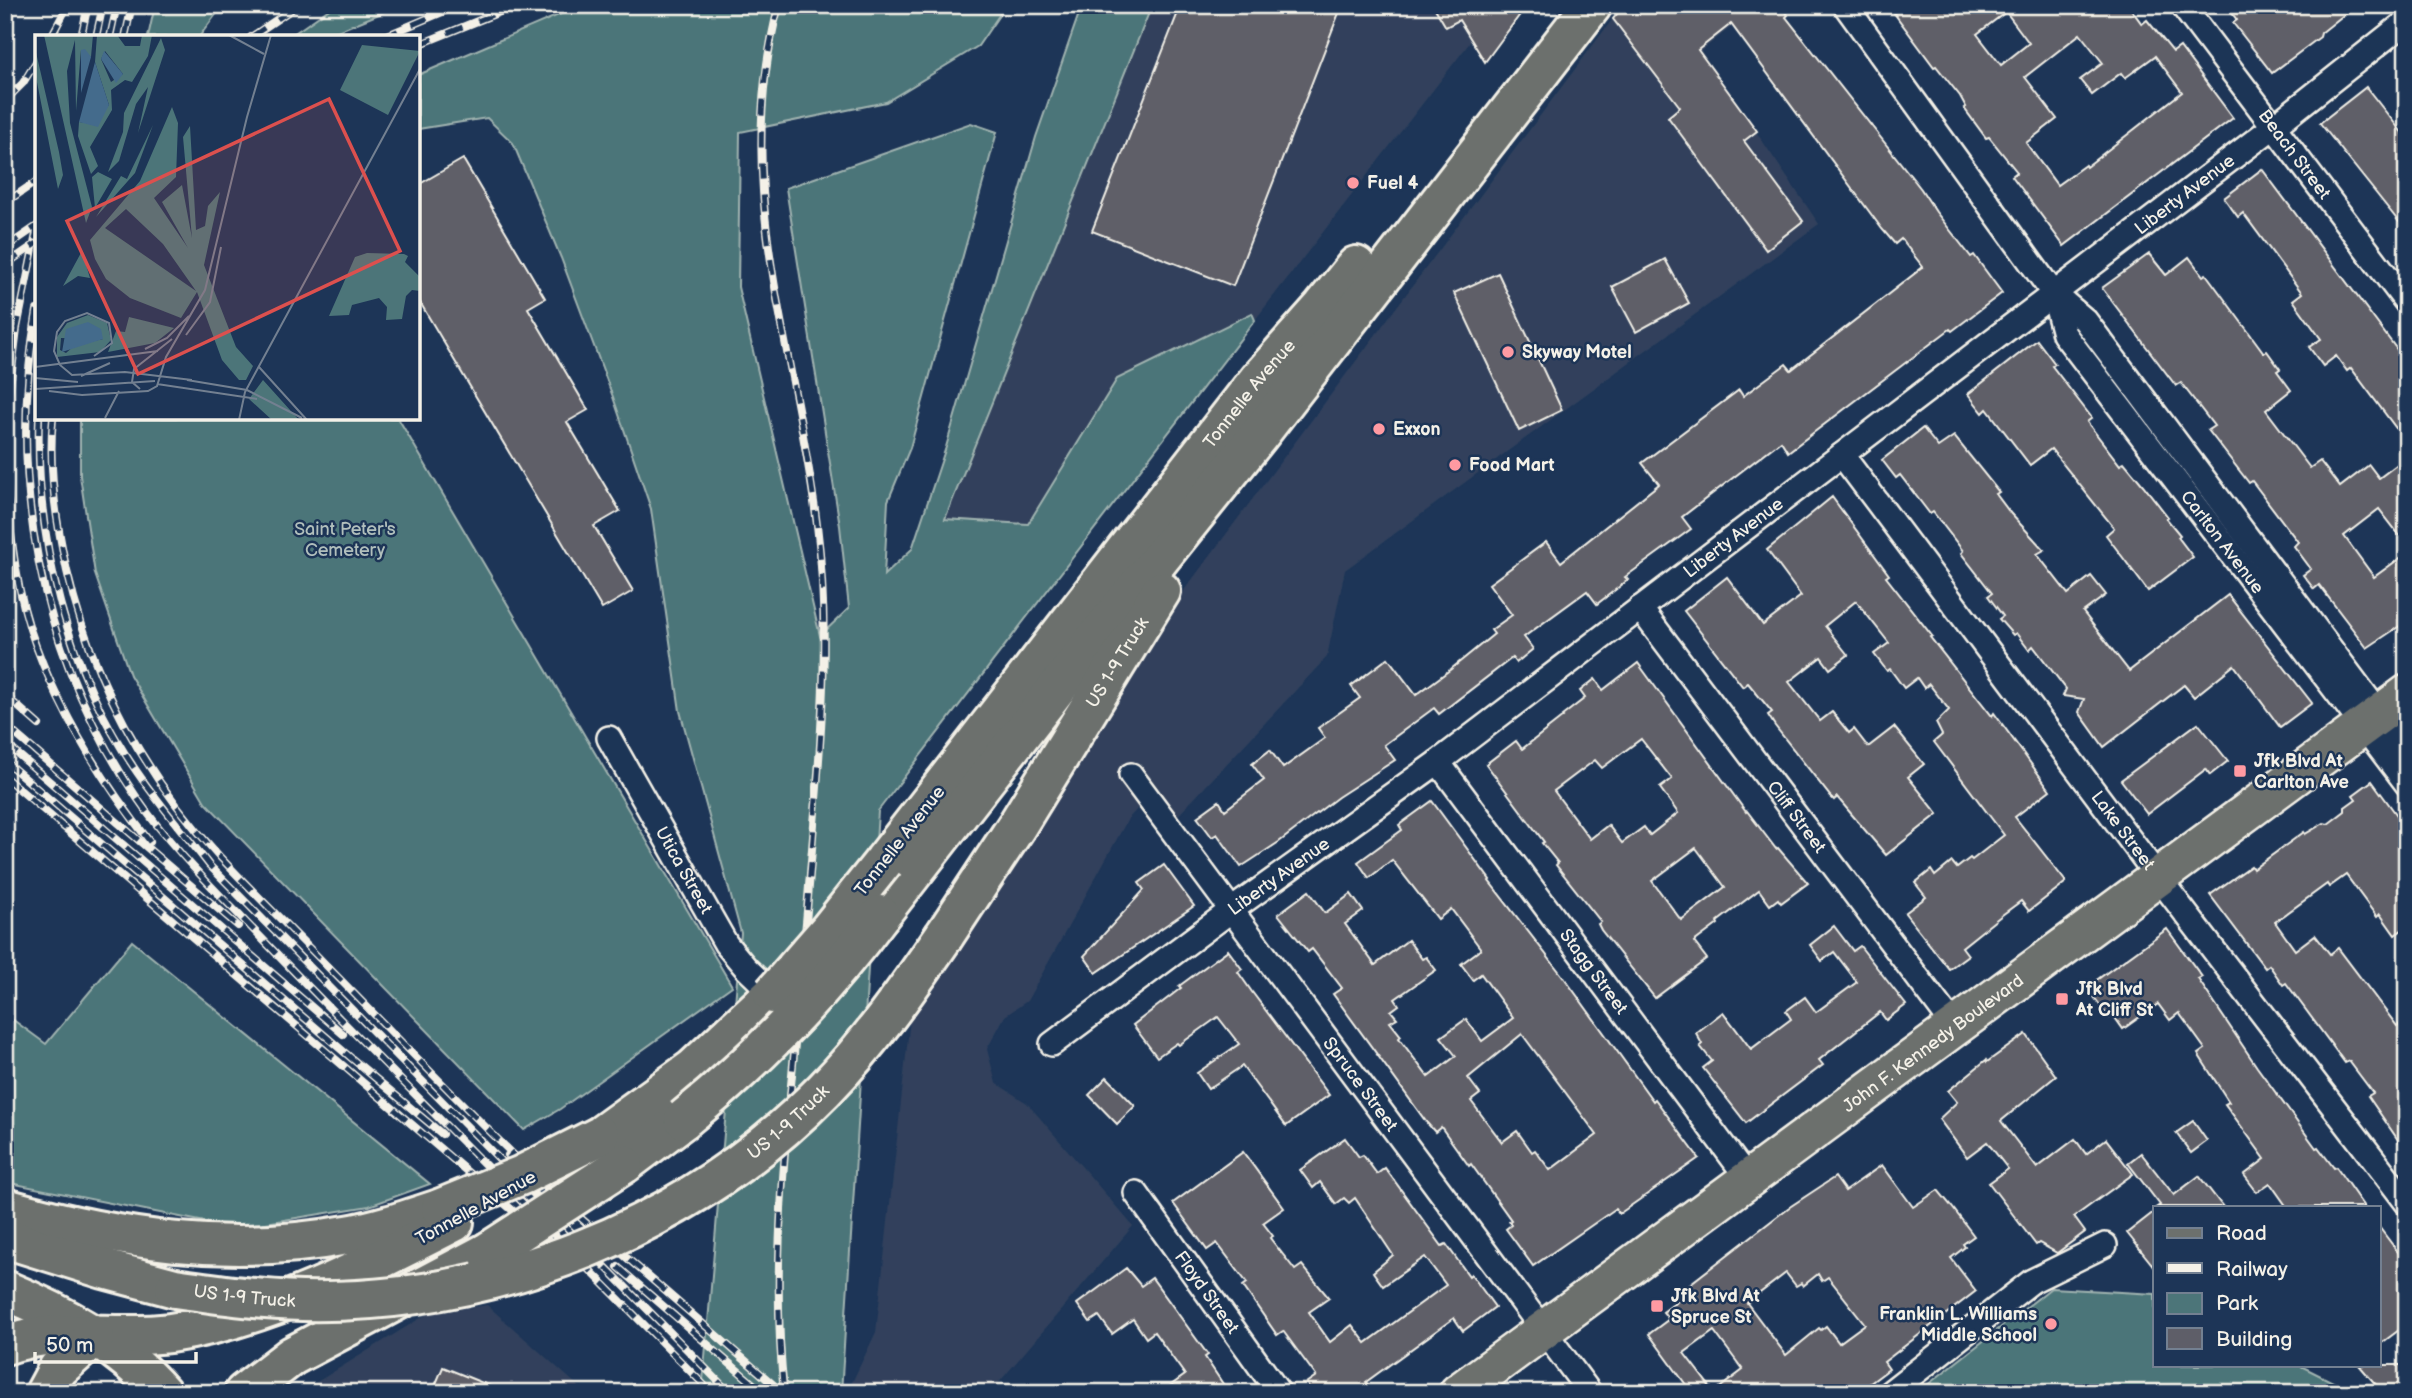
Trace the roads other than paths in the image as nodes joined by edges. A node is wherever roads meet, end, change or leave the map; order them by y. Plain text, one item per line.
1 (1560, 5) edge
2 (1592, 5) edge
3 (1845, 5) edge
4 (2182, 5) edge
5 (2407, 21) edge
6 (2273, 127) junction
7 (2053, 293) junction
8 (2407, 303) edge
9 (1259, 435) junction
10 (1842, 455) junction
11 (1640, 608) junction
12 (2382, 711) edge
13 (610, 738) dead end
14 (2407, 751) edge
15 (1438, 762) junction
16 (1131, 775) dead end
17 (2407, 784) edge
18 (2158, 877) junction
19 (1233, 909) junction
20 (773, 994) junction
21 (1954, 1026) junction
22 (1052, 1044) dead end
23 (678, 1102) junction
24 (612, 1150) junction
25 (1749, 1180) junction
26 (1136, 1193) dead end
27 (2407, 1203) edge
28 (5, 1208) edge
29 (448, 1215) junction
30 (5, 1238) edge
31 (2105, 1245) dead end
32 (5, 1290) edge
33 (1544, 1330) junction
34 (95, 1336) junction
35 (5, 1345) edge
36 (45, 1393) edge
37 (162, 1393) edge
38 (244, 1393) edge
39 (1279, 1393) edge
40 (1458, 1393) edge
41 (1590, 1393) edge
42 (1889, 1393) edge

1 - 20 highway, Tonnelle Avenue, bridge
2 - 9 highway, Tonnelle Avenue
3 - 7 street, Carlton Avenue
4 - 6 street, Beach Street
5 - 6 street, Liberty Avenue
6 - 7 street, Liberty Avenue
6 - 8 street, Beach Street
7 - 10 street, Liberty Avenue
7 - 12 street, Carlton Avenue
9 - 23 highway, Tonnelle Avenue, bridge
9 - 30 highway, US 1-9 Truck, bridge
10 - 11 street, Liberty Avenue
10 - 18 street, Lake Street
11 - 15 street, Liberty Avenue
11 - 21 street, Cliff Street
12 - 14 street, Carlton Avenue
12 - 17 street, Carlton Avenue
12 - 18 main road, John F. Kennedy Boulevard
13 - 20 street, Utica Street
15 - 19 street, Liberty Avenue
15 - 25 street, Stagg Street
16 - 19 street, Spruce Street
18 - 21 main road, John F. Kennedy Boulevard
18 - 27 street, Lake Street
19 - 22 street, Liberty Avenue
19 - 33 street, Spruce Street
20 - 23 highway, Tonnelle Avenue
21 - 25 main road, John F. Kennedy Boulevard
23 - 24 highway, Tonnelle Avenue
24 - 29 highway, bridge
24 - 38 highway, Tonnelle Avenue, bridge
25 - 33 main road, John F. Kennedy Boulevard
26 - 39 street, Floyd Street
28 - 29 highway
29 - 34 highway, Tonnelle Avenue
31 - 42 street
32 - 34 highway
33 - 40 main road, John F. Kennedy Boulevard
33 - 41 street, Spruce Street
34 - 35 highway, Tonnelle Avenue
34 - 36 highway
34 - 37 highway

